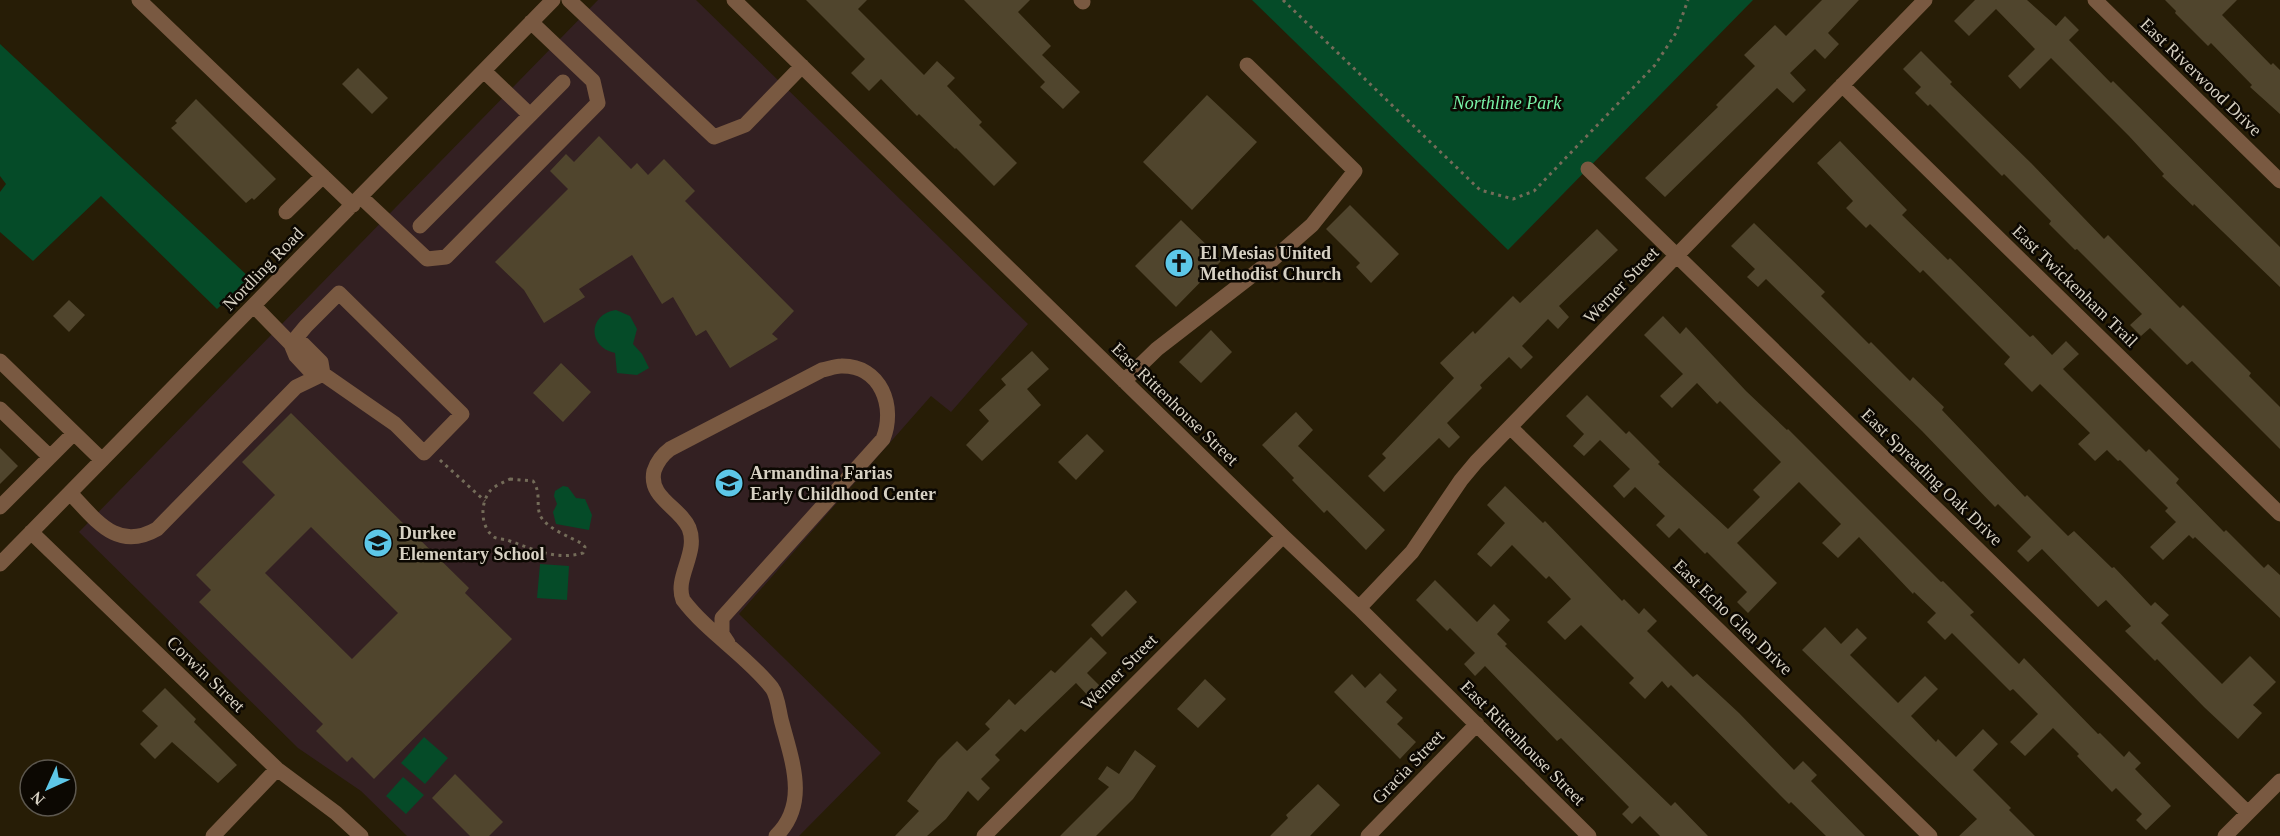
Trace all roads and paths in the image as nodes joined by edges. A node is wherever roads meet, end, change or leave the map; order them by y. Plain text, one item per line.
1 (139, 0) edge
2 (553, 0) edge
3 (569, 0) edge
4 (734, 0) edge
5 (1282, 0) edge
6 (1688, 0) edge
7 (1925, 0) edge
8 (2095, 0) edge
9 (531, 22) junction
10 (1247, 65) dead end
11 (802, 66) junction
12 (484, 71) junction
13 (563, 82) dead end
14 (1842, 85) junction
15 (530, 115) junction
16 (1588, 169) dead end
17 (323, 176) junction
18 (2280, 181) edge
19 (357, 201) junction
20 (286, 212) dead end
21 (420, 226) dead end
22 (1677, 256) junction
23 (254, 306) junction
24 (291, 344) junction
25 (0, 361) edge
26 (323, 374) junction
27 (1124, 381) junction
28 (0, 409) edge
29 (1510, 427) junction
30 (74, 433) junction
31 (428, 449) junction
32 (50, 457) junction
33 (102, 460) junction
34 (70, 493) junction
35 (485, 501) junction
36 (0, 507) edge
37 (2280, 514) edge
38 (31, 532) junction
39 (1282, 536) junction
40 (0, 564) edge
41 (1359, 608) junction
42 (728, 643) junction
43 (1477, 724) junction
44 (277, 770) junction
45 (2280, 781) edge
46 (2248, 813) junction
47 (2232, 834) edge
48 (213, 836) edge
49 (361, 836) edge
50 (776, 836) edge
51 (984, 836) edge
52 (1368, 836) edge
53 (1589, 836) edge
54 (1930, 836) edge

1 - 17 street
2 - 9 street, Nordling Road
3 - 11 street
4 - 11 street, East Rittenhouse Street
5 - 6 path
7 - 14 street, Werner Street
8 - 18 street, East Riverwood Drive
9 - 12 street, Nordling Road
9 - 19 street
10 - 27 street
11 - 27 street, East Rittenhouse Street
12 - 15 street
12 - 19 street, Nordling Road
13 - 15 street
14 - 22 street, Werner Street
14 - 37 street, East Twickenham Trail
15 - 21 street
16 - 22 street, East Spreading Oak Drive
17 - 19 street
17 - 20 street
19 - 23 street, Nordling Road
22 - 29 street, Werner Street
22 - 46 street, East Spreading Oak Drive
23 - 24 street
23 - 33 street, Nordling Road
24 - 26 street
24 - 31 street
25 - 30 street
26 - 31 street
26 - 34 street
27 - 39 street, East Rittenhouse Street
28 - 32 street
29 - 41 street, Werner Street
29 - 54 street, East Echo Glen Drive
30 - 32 street
30 - 33 street
31 - 35 path
32 - 36 street
33 - 34 street, Nordling Road
34 - 38 street, Nordling Road
35 - 35 path
38 - 40 street, Nordling Road
38 - 44 street, Corwin Street
39 - 41 street, East Rittenhouse Street
39 - 51 street, Werner Street
41 - 43 street, East Rittenhouse Street
42 - 42 street
42 - 50 street
43 - 52 street, Gracia Street
43 - 53 street, East Rittenhouse Street
44 - 48 street
44 - 49 street, Corwin Street
45 - 46 street
46 - 47 street

